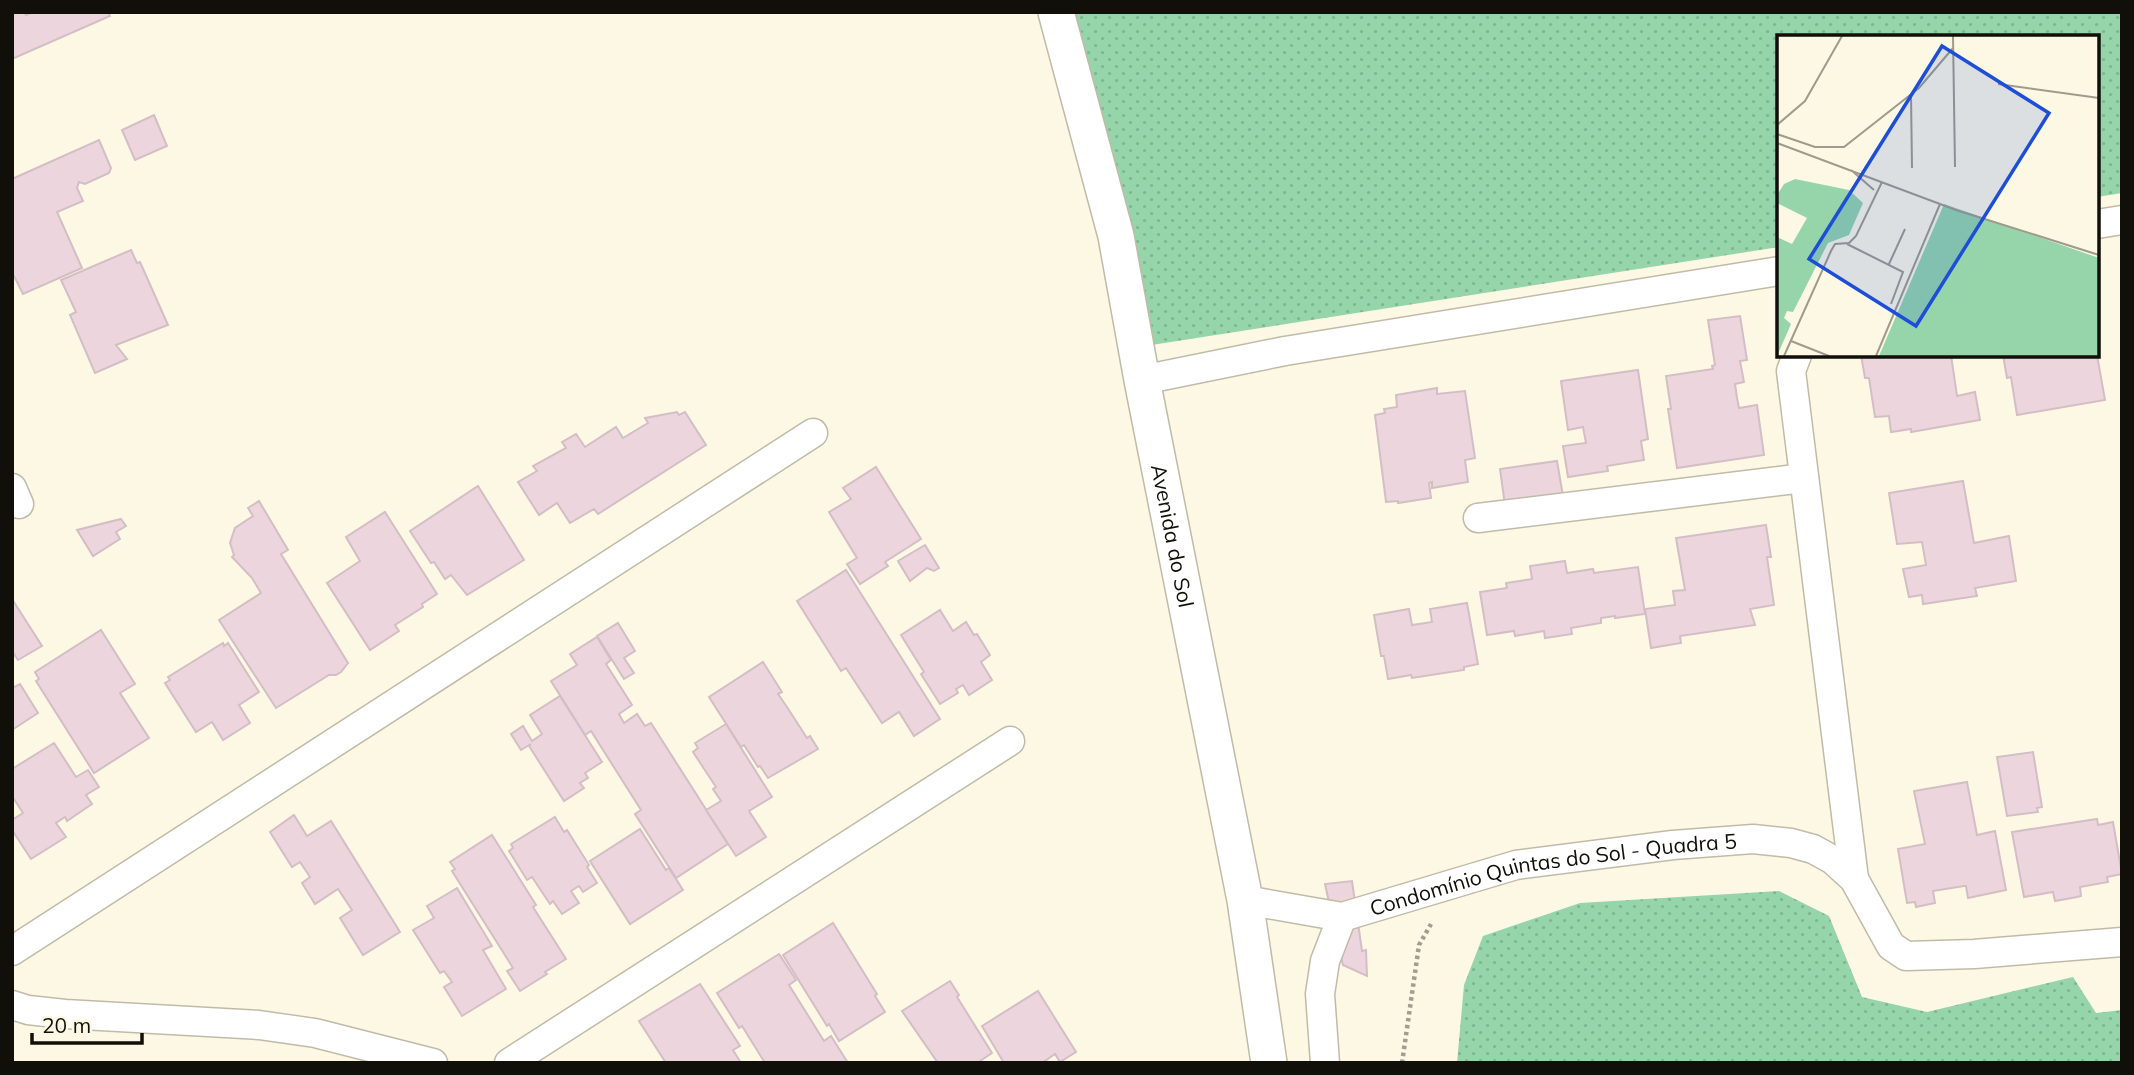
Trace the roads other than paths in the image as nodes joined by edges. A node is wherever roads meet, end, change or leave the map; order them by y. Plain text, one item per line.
1 (1056, 12) edge
2 (2122, 220) edge
3 (2099, 224) edge
4 (1777, 271) edge
5 (1796, 357) edge
6 (1142, 380) junction
7 (813, 433) dead end
8 (1804, 478) junction
9 (1478, 518) dead end
10 (1010, 741) dead end
11 (1854, 879) junction
12 (1245, 900) junction
13 (1342, 917) junction
14 (2122, 942) edge
15 (12, 951) edge
16 (12, 1005) edge
17 (433, 1063) edge
18 (509, 1063) edge
19 (1269, 1063) edge
20 (1325, 1063) edge

1 - 6 street, Avenida do Sol
2 - 3 street
4 - 6 street
5 - 8 street, Condomínio Quintas do Sol - Quadra 5
6 - 12 street, Avenida do Sol
7 - 15 street
8 - 9 street
8 - 11 street, Condomínio Quintas do Sol - Quadra 5
10 - 18 street
11 - 13 street, Condomínio Quintas do Sol - Quadra 5
11 - 14 street, Condomínio Quintas do Sol - Quadra 5
12 - 13 street, Condomínio Quintas do Sol - Quadra 5
12 - 19 street, Avenida do Sol
13 - 20 street
16 - 17 street

